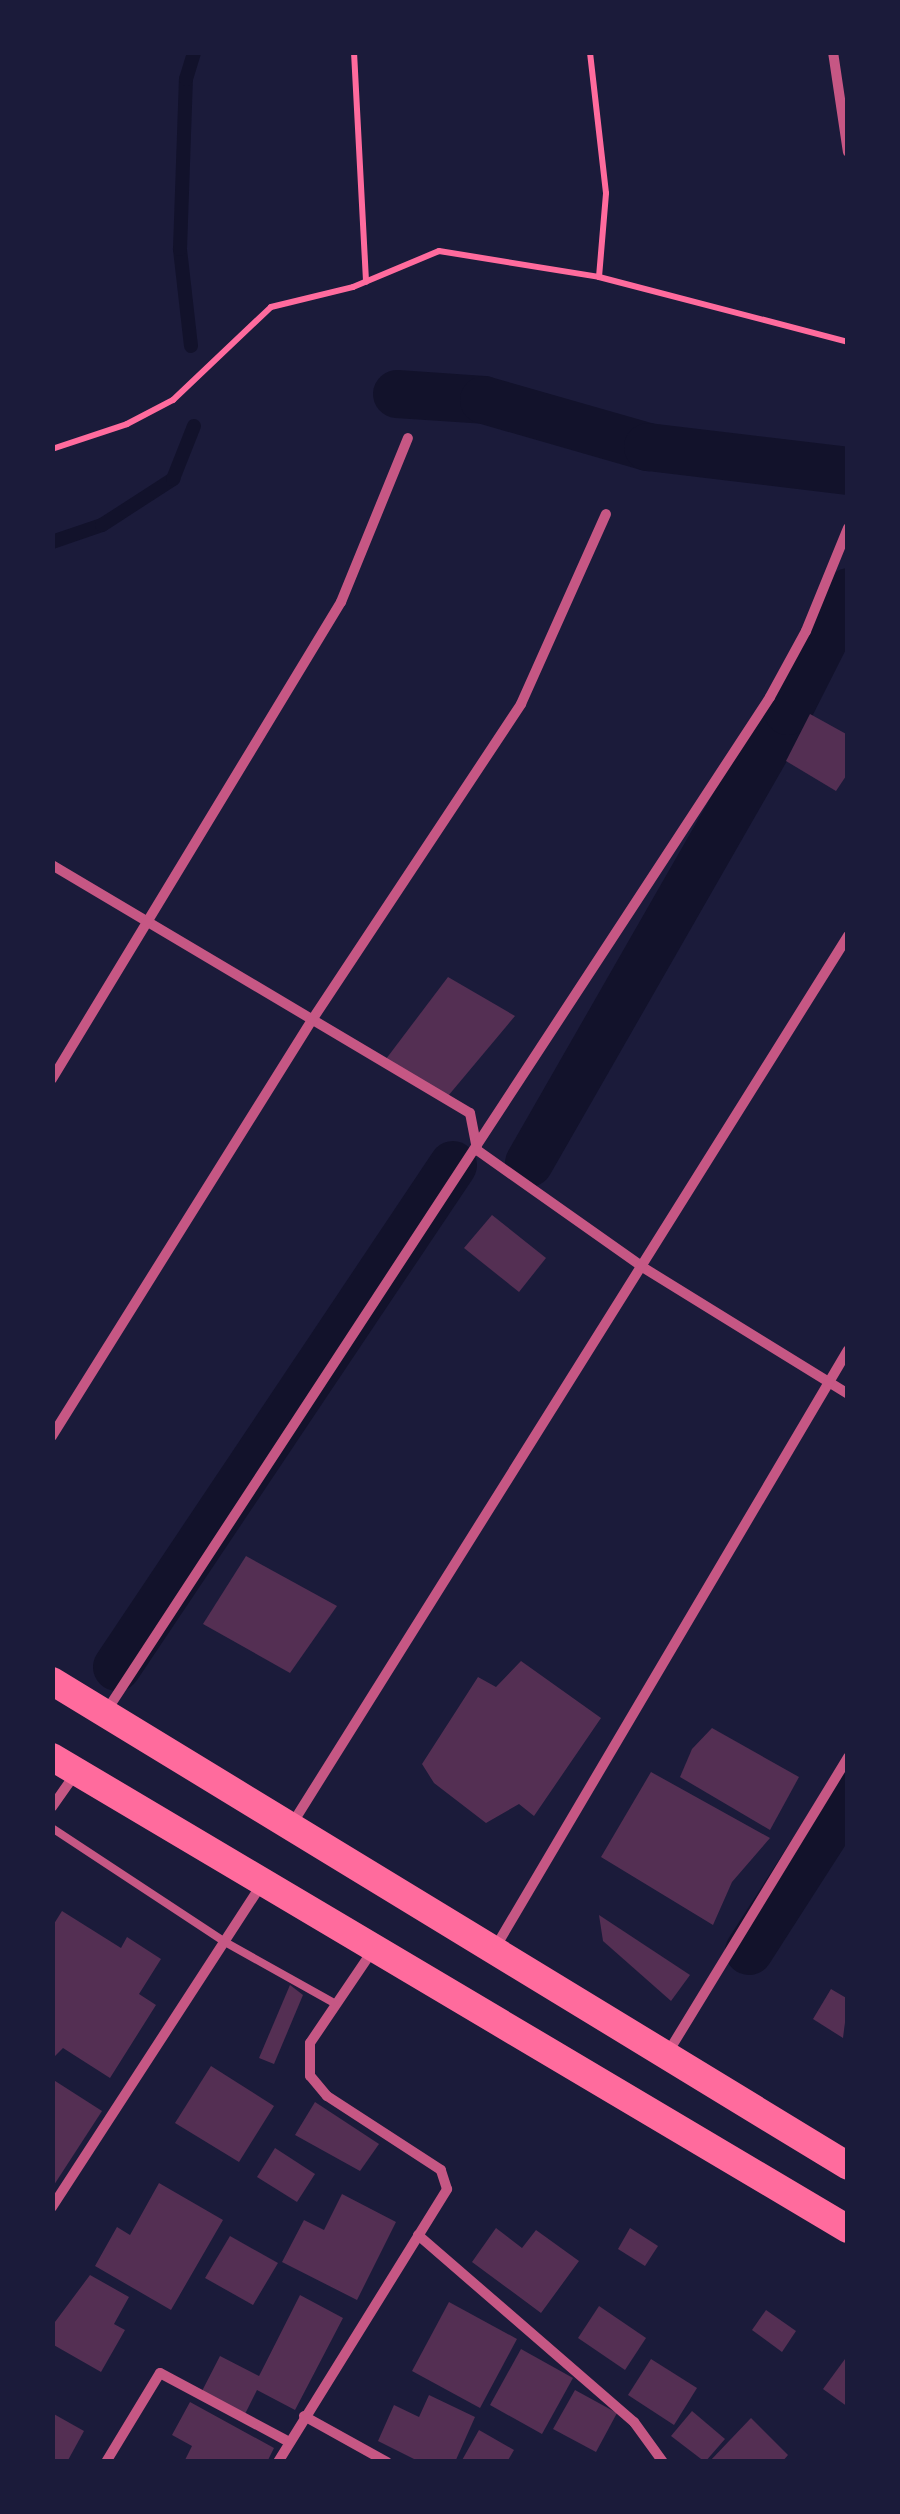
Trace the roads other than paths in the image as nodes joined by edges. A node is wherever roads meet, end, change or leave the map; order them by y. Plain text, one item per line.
1 (832, 52) edge
2 (848, 152) edge
3 (408, 438) dead end
4 (606, 514) dead end
5 (848, 528) edge
6 (52, 865) edge
7 (148, 922) junction
8 (848, 936) edge
9 (312, 1020) junction
10 (52, 1080) edge
11 (477, 1150) junction
12 (644, 1268) junction
13 (848, 1350) edge
14 (827, 1382) junction
15 (848, 1394) edge
16 (52, 1436) edge
17 (52, 1681) edge
18 (105, 1713) junction
19 (848, 1757) edge
20 (64, 1764) edge
21 (52, 1808) edge
22 (292, 1825) junction
23 (52, 1828) edge
24 (263, 1881) junction
25 (225, 1942) junction
26 (374, 1948) junction
27 (494, 1950) junction
28 (336, 2004) junction
29 (666, 2055) junction
30 (845, 2158) edge
31 (52, 2206) edge
32 (848, 2230) edge
33 (418, 2235) junction
34 (304, 2416) junction
35 (289, 2442) junction
36 (106, 2462) edge
37 (278, 2462) edge
38 (387, 2462) edge
39 (664, 2462) edge

1 - 2 street
3 - 7 street
4 - 9 street
5 - 11 street
6 - 7 street
7 - 9 street
7 - 10 street
8 - 12 street
9 - 11 street
9 - 16 street
11 - 12 street
11 - 18 street
12 - 14 street
12 - 22 street
13 - 14 street
14 - 15 street
14 - 27 street
17 - 18 highway
18 - 22 highway
19 - 29 street
20 - 21 street
20 - 24 highway
22 - 27 highway
23 - 25 lane
24 - 25 street
24 - 26 highway
25 - 28 lane
25 - 31 street
26 - 28 street
26 - 32 highway
27 - 29 highway
28 - 33 street
29 - 30 highway
33 - 34 street
33 - 39 street
34 - 35 street
34 - 38 street
35 - 36 street
35 - 37 street

